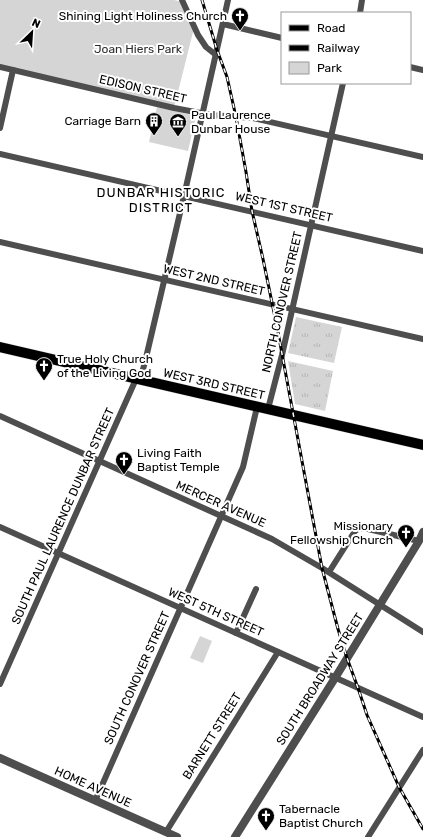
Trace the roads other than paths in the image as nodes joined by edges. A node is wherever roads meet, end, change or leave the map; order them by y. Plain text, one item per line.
1 (182, 0) edge
2 (228, 0) edge
3 (362, 0) edge
4 (360, 12) edge
5 (223, 24) junction
6 (281, 38) edge
7 (216, 56) junction
8 (411, 67) edge
9 (0, 68) edge
10 (13, 70) junction
11 (423, 70) edge
12 (344, 84) edge
13 (203, 114) junction
14 (0, 128) edge
15 (332, 137) junction
16 (0, 154) edge
17 (423, 158) edge
18 (184, 196) junction
19 (311, 225) junction
20 (0, 242) edge
21 (423, 251) edge
22 (164, 280) junction
23 (293, 310) junction
24 (423, 339) edge
25 (0, 347) edge
26 (138, 379) junction
27 (256, 406) junction
28 (268, 409) junction
29 (0, 416) edge
30 (423, 445) edge
31 (100, 462) junction
32 (221, 516) junction
33 (0, 527) edge
34 (422, 537) edge
35 (59, 554) junction
36 (329, 572) junction
37 (256, 589) dead end
38 (379, 605) junction
39 (180, 608) junction
40 (423, 632) edge
41 (236, 633) junction
42 (278, 652) junction
43 (335, 678) junction
44 (0, 684) edge
45 (423, 717) edge
46 (423, 750) edge
47 (0, 758) edge
48 (95, 801) junction
49 (166, 832) junction
50 (177, 837) edge
51 (235, 837) edge
52 (368, 837) edge

1 - 7 street
2 - 5 street, SOUTH PAUL LAURENCE DUNBAR STREET
3 - 4 street
5 - 6 street
5 - 7 street, SOUTH PAUL LAURENCE DUNBAR STREET
7 - 13 street, SOUTH PAUL LAURENCE DUNBAR STREET
8 - 11 street
9 - 10 street, EDISON STREET
10 - 13 street, EDISON STREET
10 - 14 street
12 - 15 street, NORTH CONOVER STREET
13 - 15 street, EDISON STREET
13 - 18 street, SOUTH PAUL LAURENCE DUNBAR STREET
15 - 17 street, EDISON STREET
15 - 19 street, NORTH CONOVER STREET
16 - 18 street, WEST 1ST STREET
18 - 19 street, WEST 1ST STREET
18 - 22 street, SOUTH PAUL LAURENCE DUNBAR STREET
19 - 21 street, WEST 1ST STREET
19 - 23 street, NORTH CONOVER STREET
20 - 22 street, WEST 2ND STREET
22 - 23 street, WEST 2ND STREET
22 - 26 street, SOUTH PAUL LAURENCE DUNBAR STREET
23 - 24 street, WEST 2ND STREET
23 - 28 street, NORTH CONOVER STREET
25 - 26 main road, WEST 3RD STREET
26 - 27 main road, WEST 3RD STREET
26 - 31 street, SOUTH PAUL LAURENCE DUNBAR STREET
27 - 28 main road, WEST 3RD STREET
27 - 32 street, SOUTH CONOVER STREET
28 - 30 main road, WEST 3RD STREET
29 - 31 street, MERCER AVENUE
31 - 32 street, MERCER AVENUE
31 - 35 street, SOUTH PAUL LAURENCE DUNBAR STREET
32 - 36 street, MERCER AVENUE
32 - 39 street, SOUTH CONOVER STREET
33 - 35 street, WEST 5TH STREET
34 - 36 street
34 - 38 street, SOUTH BROADWAY STREET
35 - 39 street, WEST 5TH STREET
35 - 44 street, SOUTH PAUL LAURENCE DUNBAR STREET
36 - 38 street, MERCER AVENUE
37 - 41 street
38 - 40 street, MERCER AVENUE
38 - 43 street, SOUTH BROADWAY STREET
39 - 41 street, WEST 5TH STREET
39 - 48 street, SOUTH CONOVER STREET
41 - 42 street, WEST 5TH STREET
42 - 43 street, WEST 5TH STREET
42 - 49 street, BARNETT STREET
43 - 45 street, WEST 5TH STREET
43 - 51 street, SOUTH BROADWAY STREET
46 - 52 street
47 - 48 street, HOME AVENUE
48 - 49 street, HOME AVENUE
49 - 50 street, HOME AVENUE

